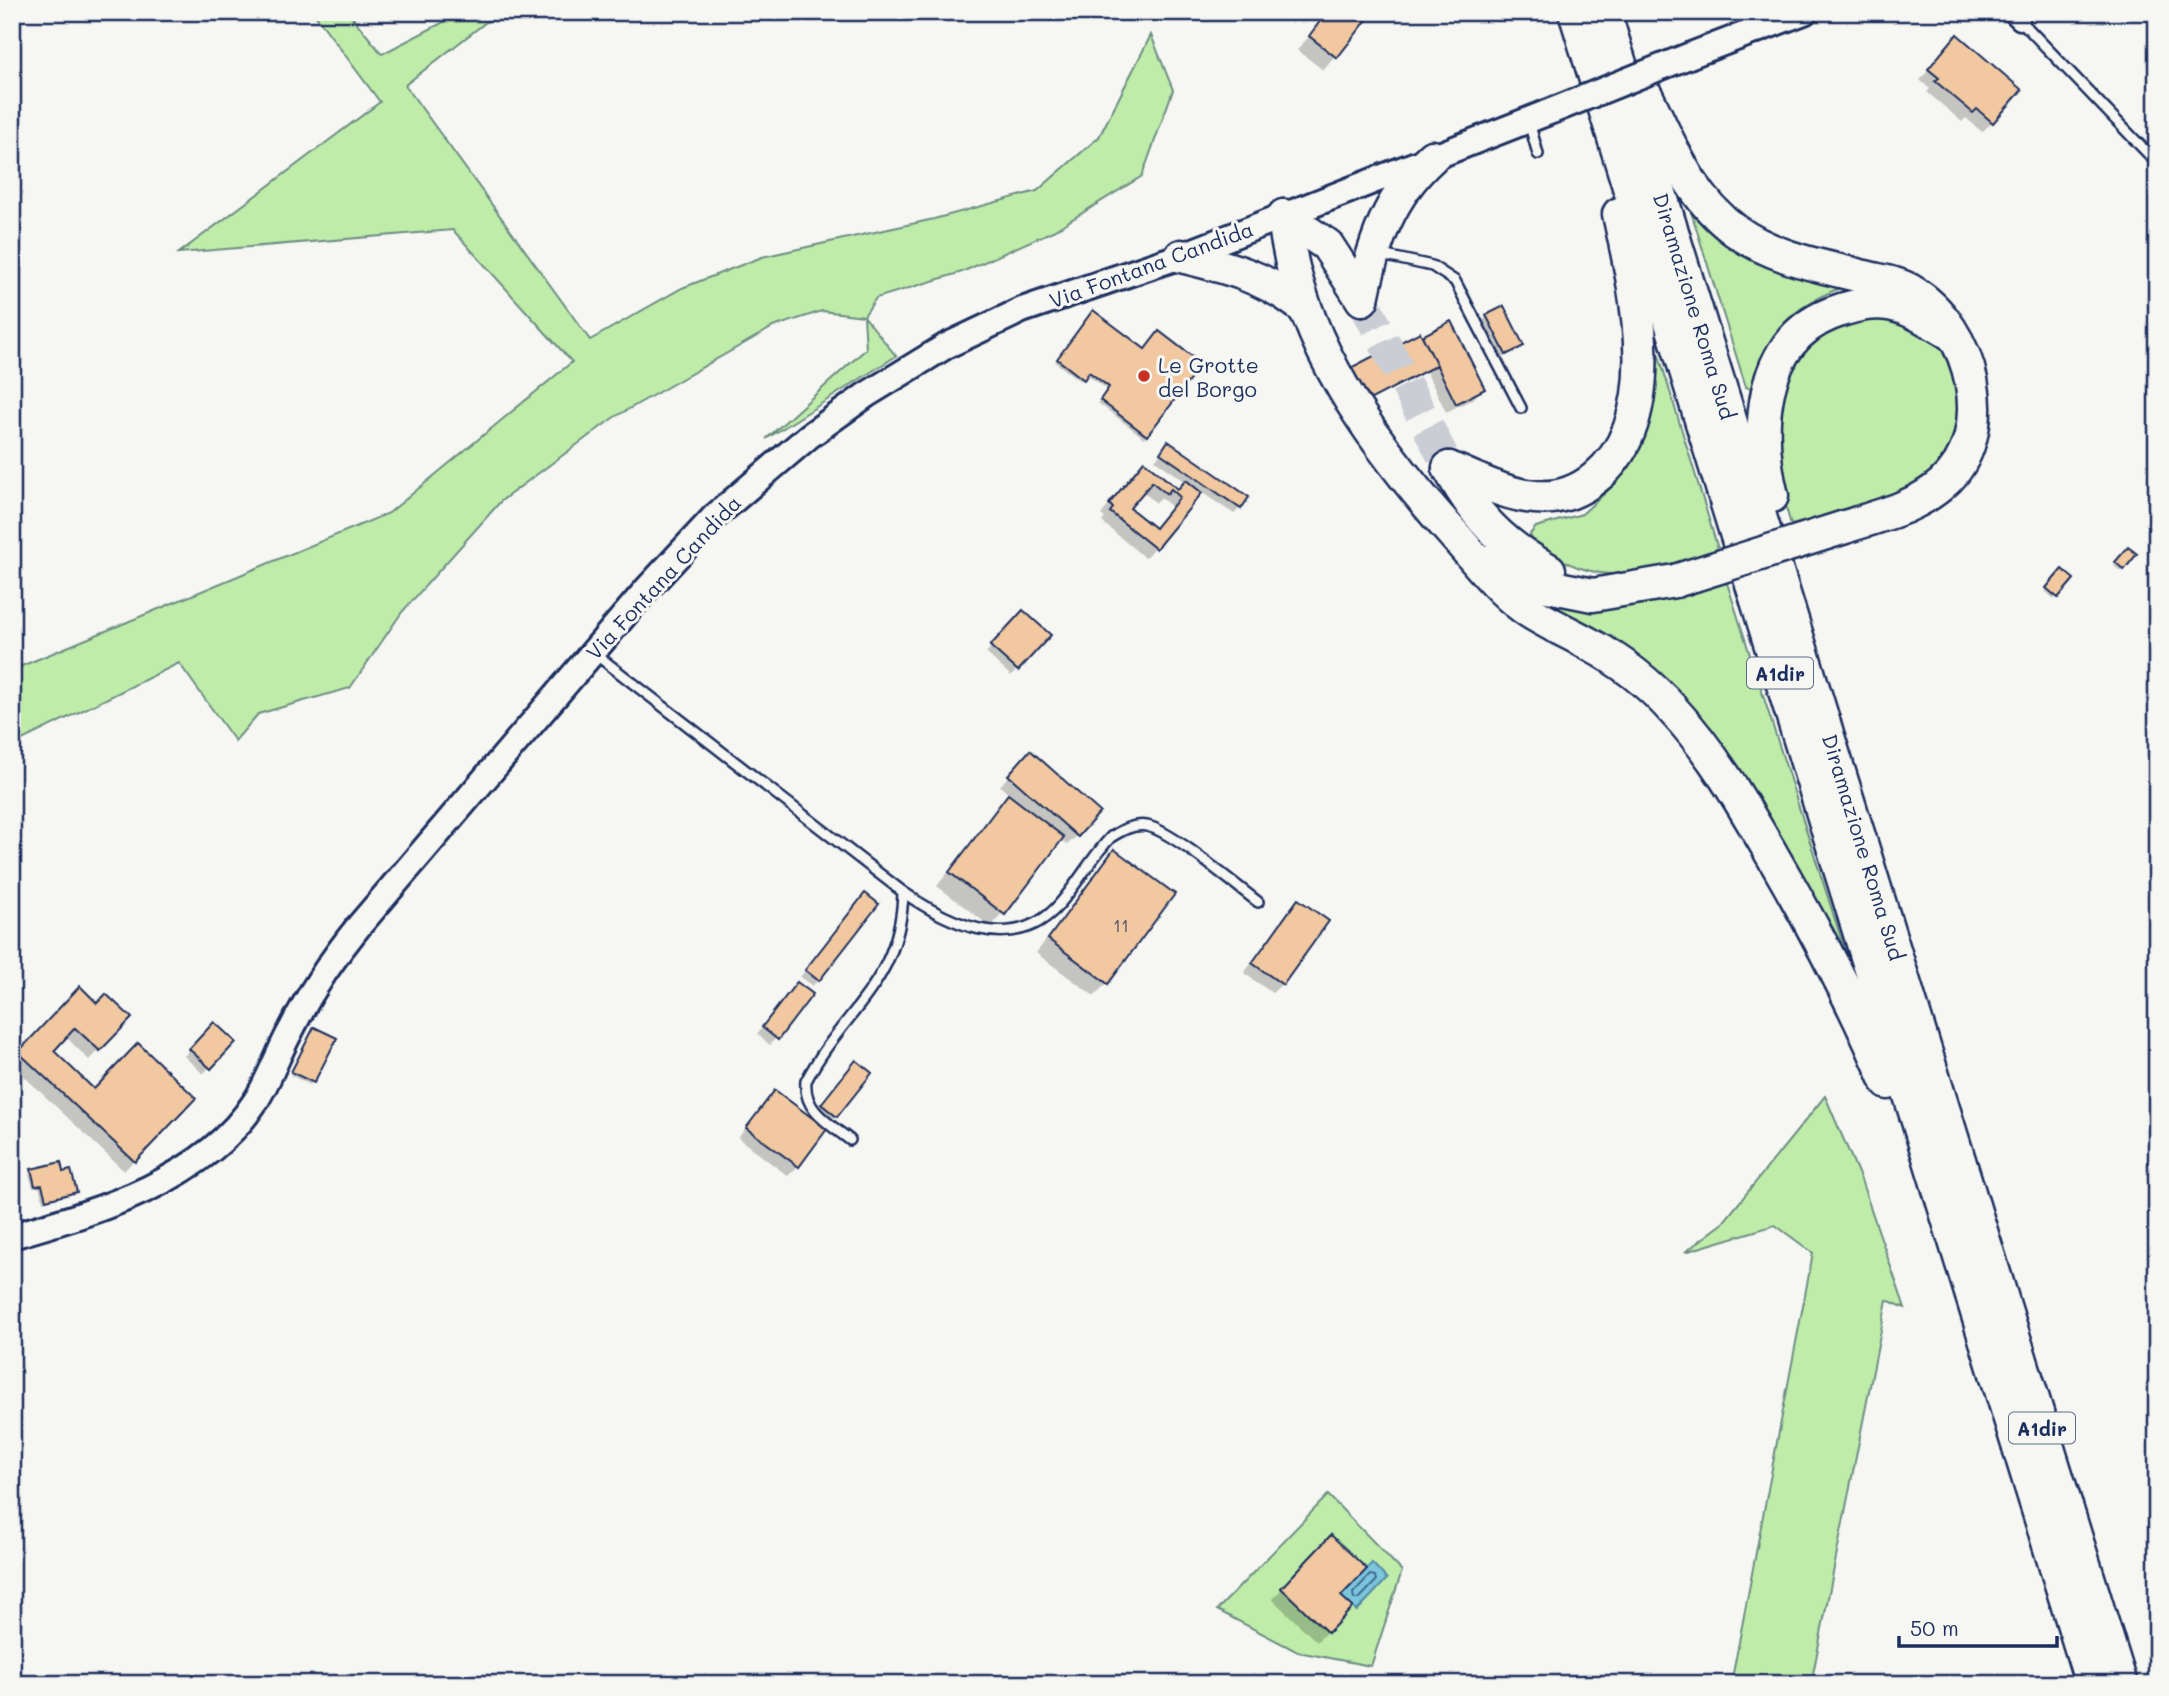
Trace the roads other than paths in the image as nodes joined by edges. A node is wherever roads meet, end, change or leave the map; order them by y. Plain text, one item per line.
1 (1569, 12) edge
2 (1575, 12) edge
3 (1804, 12) edge
4 (2016, 16) edge
5 (1608, 26) edge
6 (1528, 120) junction
7 (1538, 154) dead end
8 (1432, 157) junction
9 (2157, 163) edge
10 (1284, 216) junction
11 (1372, 253) junction
12 (1181, 256) junction
13 (1305, 309) junction
14 (1951, 333) junction
15 (1521, 408) dead end
16 (1474, 558) junction
17 (1592, 595) junction
18 (592, 652) junction
19 (904, 892) junction
20 (1879, 893) junction
21 (1258, 902) dead end
22 (850, 1140) dead end
23 (12, 1236) edge
24 (1984, 1333) junction
25 (2092, 1684) edge
26 (2121, 1684) edge

1 - 17 highway
2 - 24 highway, Diramazione Roma Sud / A1dir
3 - 6 main road, Via Fontana Candida, bridge
4 - 9 lane
5 - 14 highway
5 - 20 highway, Diramazione Roma Sud / A1dir
6 - 7 lane
6 - 8 main road, Via Fontana Candida
8 - 10 main road, Via Fontana Candida
8 - 11 highway
10 - 11 highway
10 - 12 main road, Via Fontana Candida
10 - 13 highway
11 - 15 lane
12 - 13 highway
12 - 18 main road, Via Fontana Candida
13 - 16 highway
14 - 17 highway, bridge
14 - 20 highway
16 - 17 highway
16 - 24 highway
18 - 19 lane
18 - 23 main road, Via Fontana Candida
19 - 21 lane
19 - 22 lane
20 - 26 highway, Diramazione Roma Sud / A1dir
24 - 25 highway, Diramazione Roma Sud / A1dir

